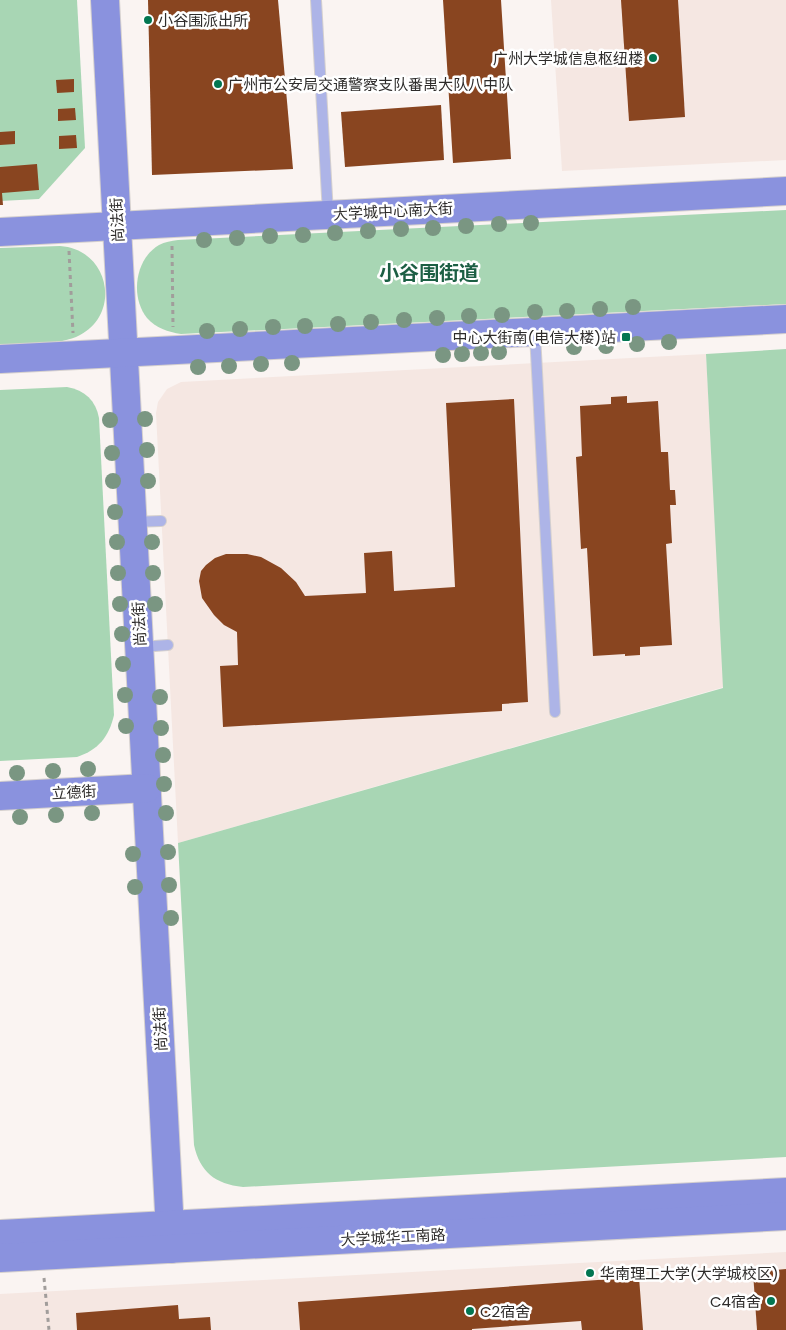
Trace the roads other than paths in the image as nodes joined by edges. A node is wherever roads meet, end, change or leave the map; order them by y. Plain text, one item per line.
1 (105, 0) edge
2 (316, 0) edge
3 (786, 191) edge
4 (328, 214) junction
5 (117, 226) junction
6 (0, 232) edge
7 (786, 319) edge
8 (535, 332) junction
9 (124, 353) junction
10 (0, 359) edge
11 (161, 521) dead end
12 (133, 522) junction
13 (168, 645) dead end
14 (140, 647) junction
15 (555, 712) dead end
16 (147, 788) junction
17 (0, 796) edge
18 (786, 1192) edge
19 (786, 1216) edge
20 (0, 1234) edge
21 (171, 1237) junction
22 (0, 1258) edge

1 - 5 main road, 尚法街
2 - 4 lane
3 - 4 main road, 大学城中心南大街
4 - 5 main road, 大学城中心南大街
5 - 6 main road, 大学城中心南大街
5 - 9 main road, 尚法街
7 - 8 main road
8 - 9 main road
8 - 15 lane
9 - 10 main road
9 - 12 main road, 尚法街
11 - 12 lane
12 - 14 main road, 尚法街
13 - 14 lane
14 - 16 main road, 尚法街
16 - 17 main road, 立德街
16 - 21 main road, 尚法街
18 - 21 main road, 大学城华工南路
19 - 21 main road, 大学城华工南路
20 - 21 main road, 大学城华工南路
21 - 22 main road, 大学城华工南路

